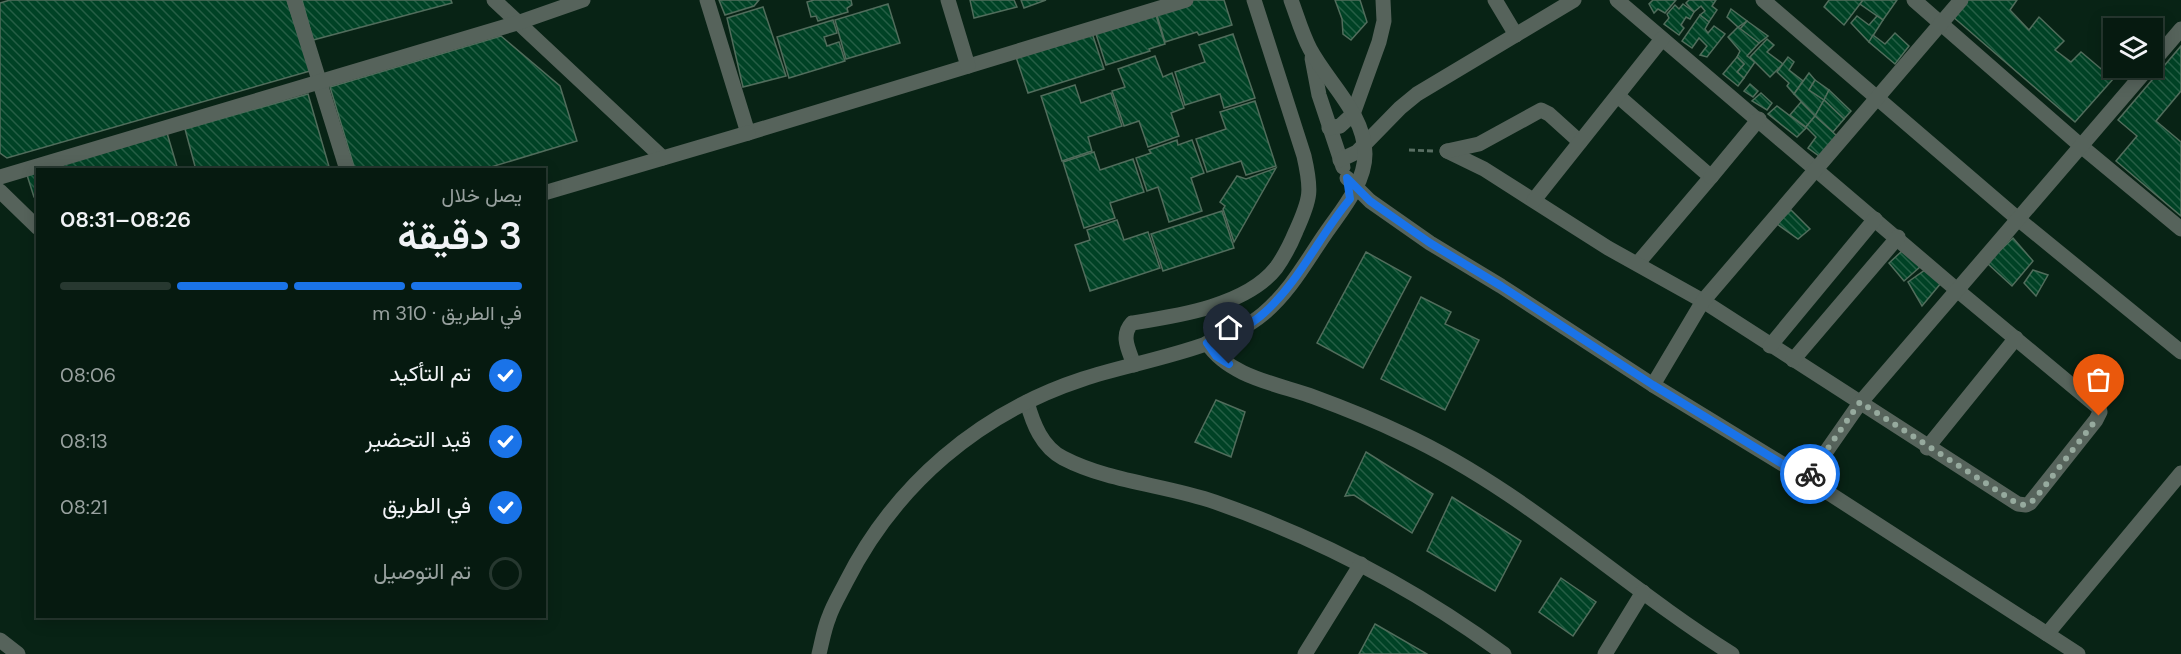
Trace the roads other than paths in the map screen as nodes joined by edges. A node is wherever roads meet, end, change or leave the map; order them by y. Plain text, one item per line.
1 (294, 0) edge
2 (494, 0) edge
3 (584, 0) edge
4 (706, 0) edge
5 (948, 0) edge
6 (1186, 0) edge
7 (1254, 0) edge
8 (1291, 0) edge
9 (1495, 0) edge
10 (1574, 0) edge
11 (1617, 0) edge
12 (1763, 0) edge
13 (1914, 0) edge
14 (1961, 0) edge
15 (1387, 2) edge
16 (1941, 22) junction
17 (517, 23) junction
18 (2181, 29) edge
19 (1516, 35) junction
20 (1662, 39) junction
21 (1310, 49) junction
22 (2163, 50) edge
23 (968, 66) junction
24 (2139, 78) edge
25 (320, 82) junction
26 (1618, 96) junction
27 (1876, 98) junction
28 (1353, 114) junction
29 (1759, 119) junction
30 (1329, 128) junction
31 (748, 133) junction
32 (1580, 142) junction
33 (1364, 146) junction
34 (2081, 146) junction
35 (663, 158) junction
36 (1340, 160) junction
37 (346, 168) edge
38 (1818, 170) junction
39 (0, 177) edge
40 (1711, 177) junction
41 (1351, 188) junction
42 (0, 191) edge
43 (546, 192) edge
44 (1534, 200) junction
45 (1875, 219) junction
46 (2019, 219) junction
47 (36, 226) edge
48 (2181, 229) edge
49 (1898, 237) junction
50 (1638, 263) junction
51 (1957, 290) junction
52 (1703, 301) junction
53 (2016, 338) junction
54 (1207, 343) junction
55 (1770, 346) junction
56 (2181, 352) edge
57 (1792, 360) junction
58 (1134, 365) junction
59 (1653, 385) junction
60 (1027, 402) junction
61 (1860, 402) junction
62 (1927, 447) junction
63 (2181, 473) edge
64 (1807, 479) junction
65 (1361, 564) junction
66 (1643, 592) junction
67 (2047, 634) junction
68 (0, 640) edge
69 (18, 654) edge
70 (819, 654) edge
71 (1305, 654) edge
72 (1504, 654) edge
73 (1605, 654) edge
74 (1732, 654) edge
75 (2078, 654) edge

1 - 25 street
2 - 17 street
3 - 17 street
4 - 31 street
5 - 23 street
6 - 23 street
7 - 58 street
8 - 21 street
9 - 19 street
10 - 19 street
11 - 20 street
12 - 27 street
13 - 16 street
14 - 16 street
15 - 28 street
16 - 27 street
16 - 34 street
17 - 25 street
17 - 35 street
18 - 22 street
19 - 33 street
20 - 26 street
20 - 29 street
21 - 28 street
21 - 30 street
23 - 31 street
24 - 34 street
25 - 37 street
25 - 39 street
26 - 32 street
26 - 40 street
27 - 38 street
27 - 46 street
28 - 30 street
28 - 33 street
29 - 38 street
29 - 40 street
30 - 36 street
31 - 35 street
32 - 44 street
32 - 44 street
33 - 36 street
33 - 41 street
34 - 46 street
34 - 48 street
35 - 43 street
36 - 41 street
38 - 45 street
38 - 52 street
40 - 50 street
41 - 54 street
41 - 59 street
42 - 47 street
44 - 50 street
45 - 49 street
45 - 55 street
46 - 51 street
46 - 56 street
49 - 51 street
49 - 57 street
50 - 52 street
51 - 53 street
51 - 61 street
52 - 55 street
52 - 59 street
53 - 62 street
53 - 62 street
54 - 58 street
54 - 66 street
55 - 57 street
57 - 61 street
58 - 60 street
59 - 64 street
60 - 65 street
60 - 70 street
61 - 62 street
61 - 64 street
63 - 67 street
64 - 67 street
65 - 71 street
65 - 72 street
66 - 73 street
66 - 74 street
67 - 75 street
68 - 69 street

